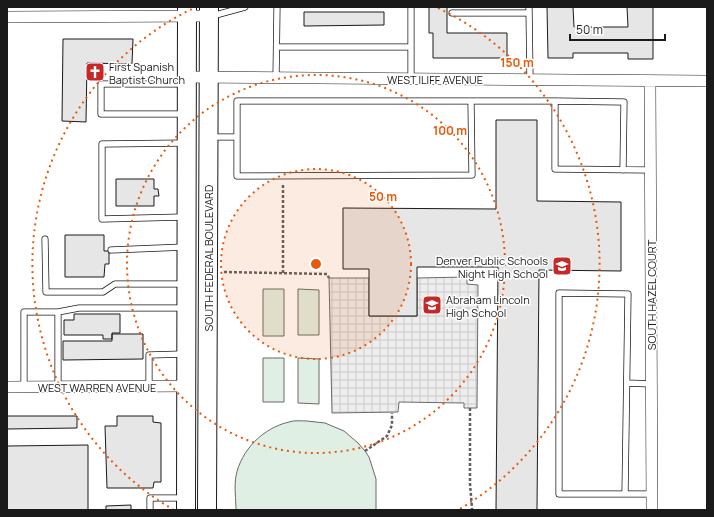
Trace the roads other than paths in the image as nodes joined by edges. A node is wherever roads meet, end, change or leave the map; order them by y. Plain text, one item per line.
1 (246, 7) edge
2 (277, 7) edge
3 (411, 7) edge
4 (529, 10) edge
5 (187, 12) edge
6 (209, 12) edge
7 (452, 13) dead end
8 (7, 16) edge
9 (277, 47) junction
10 (411, 48) junction
11 (209, 78) junction
12 (276, 78) junction
13 (411, 79) junction
14 (530, 80) junction
15 (187, 81) junction
16 (650, 81) junction
17 (707, 81) edge
18 (471, 101) junction
19 (555, 101) junction
20 (187, 114) junction
21 (209, 137) junction
22 (237, 137) junction
23 (187, 143) junction
24 (623, 170) junction
25 (650, 170) junction
26 (187, 217) junction
27 (46, 239) dead end
28 (187, 247) junction
29 (111, 250) dead end
30 (187, 284) junction
31 (187, 308) junction
32 (58, 312) junction
33 (187, 354) junction
34 (626, 384) junction
35 (652, 384) junction
36 (149, 386) junction
37 (187, 386) junction
38 (7, 387) edge
39 (24, 387) junction
40 (58, 387) junction
41 (625, 494) junction
42 (652, 494) junction
43 (186, 504) edge
44 (150, 510) edge
45 (207, 510) edge
46 (652, 510) edge

1 - 6 lane
2 - 9 lane
3 - 10 lane
4 - 7 lane
4 - 14 lane
5 - 6 street
5 - 8 street
5 - 15 main road, SOUTH FEDERAL BOULEVARD
6 - 11 main road, SOUTH FEDERAL BOULEVARD
9 - 10 lane
9 - 12 lane
10 - 13 lane
11 - 12 street, WEST ILIFF AVENUE
11 - 15 street, WEST ILIFF AVENUE
11 - 21 main road, SOUTH FEDERAL BOULEVARD
12 - 13 street, WEST ILIFF AVENUE
13 - 14 street, WEST ILIFF AVENUE
14 - 16 street, WEST ILIFF AVENUE
15 - 20 main road, SOUTH FEDERAL BOULEVARD
15 - 20 lane
16 - 17 street, WEST ILIFF AVENUE
16 - 25 street, SOUTH HAZEL COURT
18 - 19 lane
18 - 22 lane
18 - 22 lane
19 - 24 lane
19 - 24 lane
20 - 23 main road, SOUTH FEDERAL BOULEVARD
21 - 22 lane
21 - 45 main road, SOUTH FEDERAL BOULEVARD
23 - 26 main road, SOUTH FEDERAL BOULEVARD
23 - 26 lane
24 - 25 lane
25 - 35 street, SOUTH HAZEL COURT
26 - 28 main road, SOUTH FEDERAL BOULEVARD
27 - 30 lane
28 - 29 lane
28 - 30 main road, SOUTH FEDERAL BOULEVARD
30 - 31 main road, SOUTH FEDERAL BOULEVARD
31 - 32 lane
31 - 33 main road, SOUTH FEDERAL BOULEVARD
32 - 39 lane
32 - 40 lane
33 - 36 lane
33 - 37 main road, SOUTH FEDERAL BOULEVARD
34 - 35 lane
34 - 41 lane
34 - 41 lane
35 - 42 street, SOUTH HAZEL COURT
36 - 37 street, WEST WARREN AVENUE
36 - 40 street, WEST WARREN AVENUE
37 - 43 main road, SOUTH FEDERAL BOULEVARD
38 - 39 street, WEST WARREN AVENUE
39 - 40 street, WEST WARREN AVENUE
41 - 42 lane
42 - 46 street, SOUTH HAZEL COURT
43 - 44 lane

